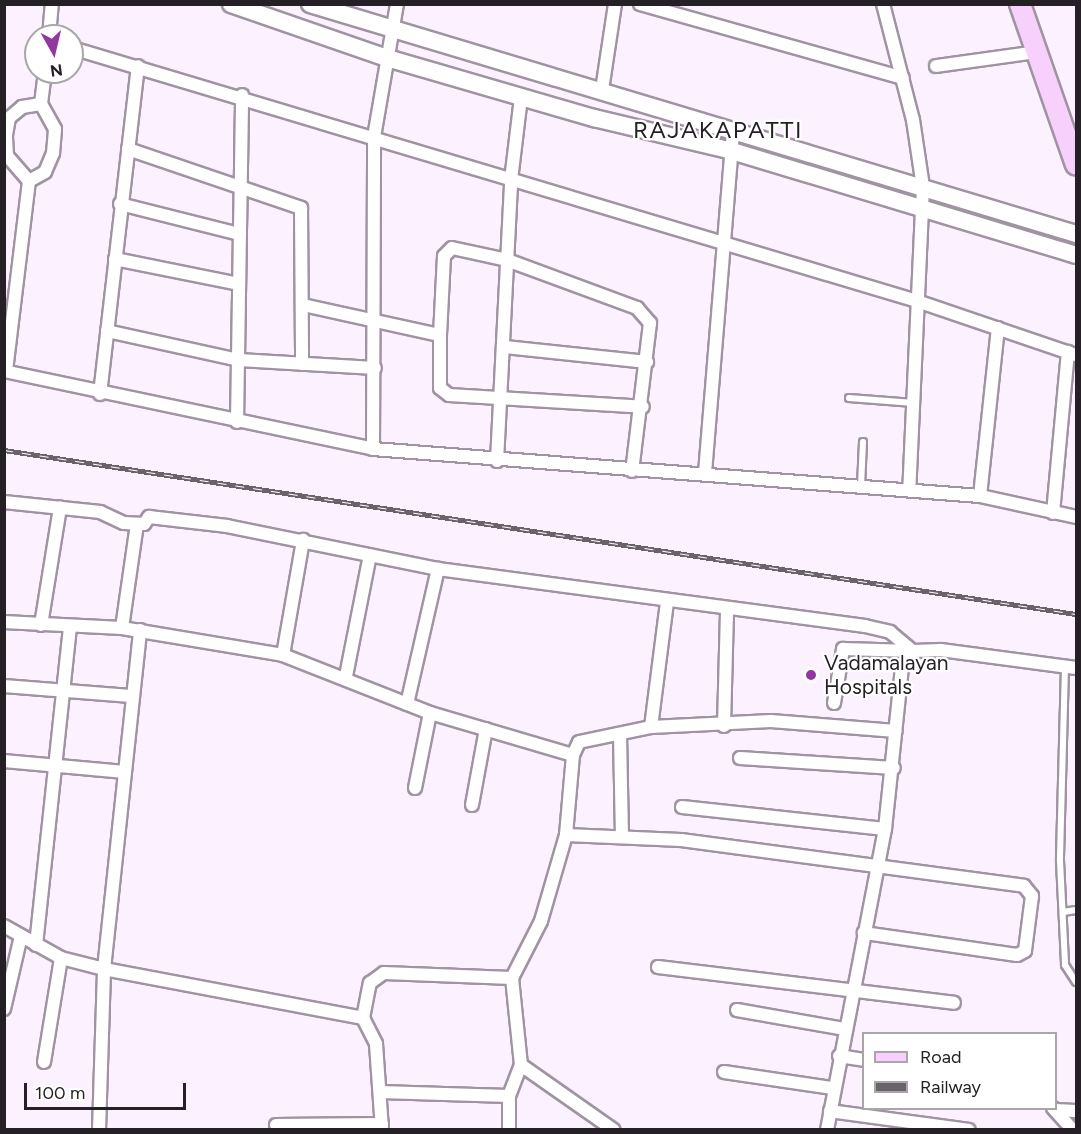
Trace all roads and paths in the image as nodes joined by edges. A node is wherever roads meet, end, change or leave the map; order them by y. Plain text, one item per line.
1 (52, 4) edge
2 (231, 4) edge
3 (310, 4) edge
4 (397, 4) edge
5 (615, 4) edge
6 (640, 4) edge
7 (883, 4) edge
8 (1012, 4) edge
9 (1020, 4) edge
10 (50, 24) edge
11 (393, 29) junction
12 (84, 51) edge
13 (1030, 53) junction
14 (387, 58) junction
15 (138, 66) junction
16 (936, 66) dead end
17 (903, 78) junction
18 (44, 84) edge
19 (602, 90) junction
20 (242, 95) junction
21 (520, 97) junction
22 (41, 104) junction
23 (1070, 126) edge
24 (733, 133) junction
25 (374, 137) junction
26 (128, 149) junction
27 (732, 151) junction
28 (1077, 165) edge
29 (29, 180) junction
30 (511, 180) junction
31 (239, 185) junction
32 (923, 187) junction
33 (120, 204) junction
34 (922, 207) junction
35 (239, 234) junction
36 (1077, 234) edge
37 (726, 247) junction
38 (1077, 255) edge
39 (115, 259) junction
40 (507, 260) junction
41 (239, 284) junction
42 (920, 302) junction
43 (303, 305) junction
44 (375, 321) junction
45 (998, 328) junction
46 (107, 331) junction
47 (440, 335) junction
48 (505, 347) junction
49 (1072, 353) edge
50 (239, 360) junction
51 (647, 362) junction
52 (302, 364) junction
53 (375, 368) junction
54 (5, 371) edge
55 (100, 394) junction
56 (849, 398) dead end
57 (504, 400) junction
58 (914, 403) junction
59 (643, 407) junction
60 (237, 422) junction
61 (863, 442) dead end
62 (373, 449) junction
63 (497, 461) junction
64 (632, 471) junction
65 (705, 473) junction
66 (861, 486) junction
67 (909, 490) junction
68 (980, 496) junction
69 (4, 501) edge
70 (60, 508) junction
71 (1053, 513) junction
72 (1077, 517) edge
73 (137, 524) junction
74 (303, 540) junction
75 (370, 555) junction
76 (438, 569) junction
77 (667, 602) junction
78 (727, 610) junction
79 (4, 622) edge
80 (41, 625) junction
81 (70, 628) junction
82 (122, 628) junction
83 (140, 630) junction
84 (913, 651) junction
85 (283, 655) junction
86 (1071, 667) edge
87 (346, 676) junction
88 (4, 687) edge
89 (62, 690) junction
90 (131, 696) junction
91 (834, 703) dead end
92 (407, 704) junction
93 (430, 713) junction
94 (724, 726) junction
95 (651, 727) junction
96 (486, 729) junction
97 (896, 731) junction
98 (620, 734) junction
99 (573, 755) junction
100 (740, 758) dead end
101 (4, 761) edge
102 (57, 767) junction
103 (894, 768) junction
104 (125, 772) junction
105 (415, 788) dead end
106 (472, 805) dead end
107 (682, 807) dead end
108 (885, 829) junction
109 (566, 835) junction
110 (622, 836) junction
111 (878, 870) junction
112 (1077, 910) edge
113 (1063, 912) junction
114 (4, 926) edge
115 (864, 933) junction
116 (21, 936) junction
117 (36, 945) junction
118 (61, 958) junction
119 (658, 966) dead end
120 (104, 969) junction
121 (512, 978) junction
122 (1077, 982) edge
123 (852, 989) junction
124 (954, 1003) dead end
125 (4, 1009) edge
126 (736, 1010) dead end
127 (363, 1018) junction
128 (845, 1029) junction
129 (839, 1056) junction
130 (862, 1060) edge
131 (44, 1062) dead end
132 (521, 1065) junction
133 (724, 1072) dead end
134 (833, 1088) junction
135 (380, 1092) junction
136 (509, 1096) junction
137 (1057, 1109) edge
138 (1055, 1110) edge
139 (830, 1111) junction
140 (1077, 1111) edge
141 (276, 1125) dead end
142 (382, 1127) edge
143 (99, 1130) edge
144 (509, 1130) edge
145 (614, 1130) edge
146 (827, 1130) edge
147 (969, 1130) edge
148 (1073, 1130) edge

1 - 10 street
2 - 14 main road
3 - 11 main road
4 - 11 street
5 - 19 street
6 - 17 street
7 - 17 street
8 - 13 main road
9 - 23 main road
11 - 14 street
11 - 19 main road
12 - 15 street
13 - 16 street
13 - 23 main road
14 - 21 main road
14 - 25 street
15 - 20 street
15 - 26 street
17 - 32 street
18 - 22 street
19 - 24 main road
20 - 25 street
20 - 31 street
21 - 27 main road
21 - 30 street
22 - 29 street
22 - 29 street
23 - 28 main road
24 - 27 street
24 - 32 main road
25 - 30 street
25 - 44 street
26 - 31 street
26 - 33 street
27 - 34 main road
27 - 37 street
29 - 54 street
30 - 37 street
30 - 40 street
31 - 35 street
31 - 43 street
32 - 34 street
32 - 36 main road
33 - 35 street
33 - 39 street
34 - 38 main road
34 - 42 street
35 - 41 street
37 - 42 street
37 - 65 street
39 - 41 street
39 - 46 street
40 - 47 street
40 - 48 street
40 - 51 street
41 - 50 street
42 - 45 street
42 - 58 street
43 - 44 street
43 - 52 street
44 - 47 street
44 - 53 street
45 - 49 street
45 - 68 street
46 - 50 street
46 - 55 street
47 - 57 street
48 - 51 street
48 - 57 street
49 - 71 street
50 - 52 street
50 - 60 street
51 - 59 street
52 - 53 street
53 - 62 street
54 - 55 street
55 - 60 street
56 - 58 lane
57 - 59 street
57 - 63 street
58 - 67 street
59 - 64 street
60 - 62 street
61 - 66 lane
62 - 63 street
63 - 64 street
64 - 65 street
65 - 66 street
66 - 67 street
67 - 68 street
68 - 71 street
69 - 70 street
70 - 73 street
70 - 80 street
71 - 72 street
73 - 74 street
73 - 82 street
74 - 75 street
74 - 85 street
75 - 76 street
75 - 87 street
76 - 77 street
76 - 92 street
77 - 78 street
77 - 95 street
78 - 84 street
78 - 94 street
79 - 80 street
80 - 81 street
81 - 82 street
81 - 89 street
82 - 83 street
83 - 85 street
83 - 90 street
84 - 86 street
84 - 91 street
84 - 97 street
85 - 87 street
86 - 113 lane
87 - 92 street
88 - 89 street
89 - 90 street
89 - 102 street
90 - 104 street
92 - 93 street
93 - 96 street
93 - 105 street
94 - 95 street
94 - 97 street
95 - 98 street
96 - 99 street
96 - 106 street
97 - 103 street
98 - 99 street
98 - 110 street
99 - 109 street
100 - 103 street
101 - 102 street
102 - 104 street
102 - 117 street
103 - 108 street
104 - 120 street
107 - 108 street
108 - 111 street
109 - 110 street
109 - 121 street
110 - 111 street
111 - 115 street
111 - 115 street
112 - 113 lane
113 - 122 lane
114 - 116 street
115 - 123 street
116 - 117 street
116 - 125 street
117 - 118 street
118 - 120 street
118 - 131 street
119 - 123 street
120 - 127 street
120 - 143 street
121 - 127 street
121 - 132 street
123 - 124 street
123 - 128 street
126 - 128 street
127 - 135 street
128 - 129 street
129 - 130 street
129 - 134 street
132 - 136 street
132 - 145 street
133 - 134 street
134 - 139 street
135 - 136 street
135 - 142 street
136 - 144 street
137 - 140 street
138 - 148 street
139 - 146 street
139 - 147 street
141 - 142 street

